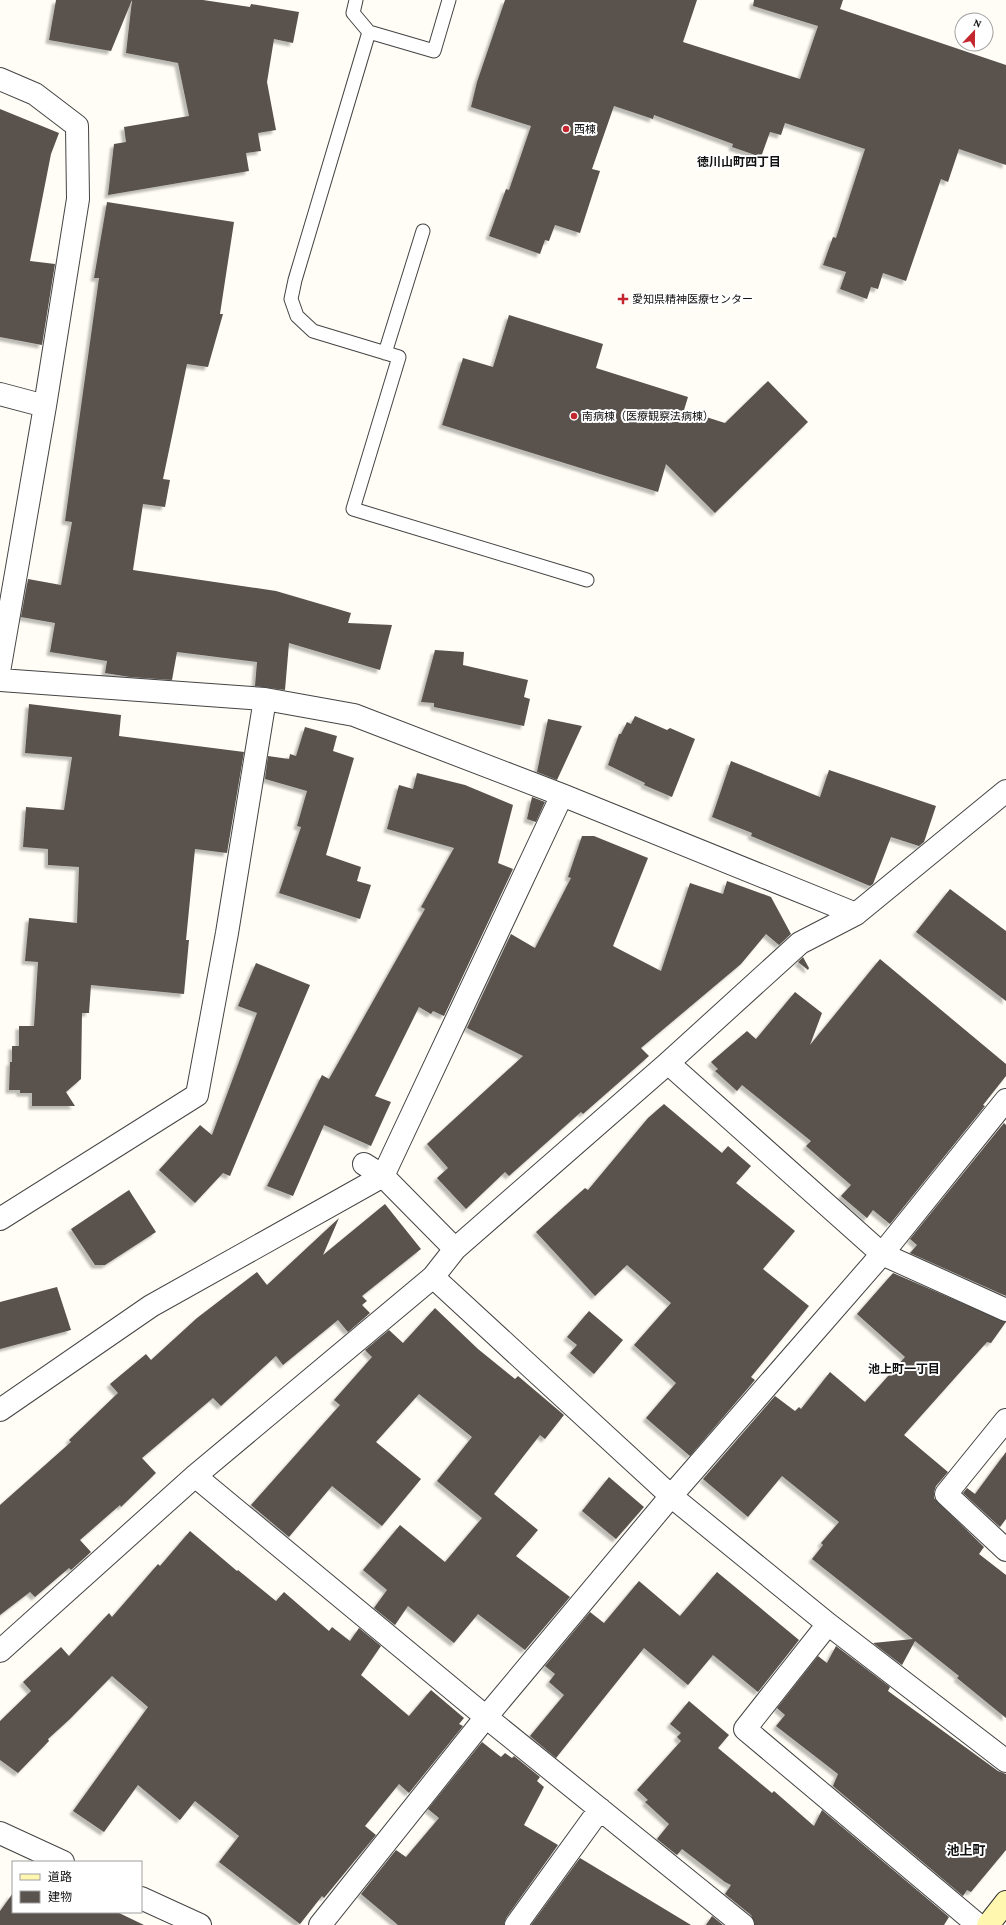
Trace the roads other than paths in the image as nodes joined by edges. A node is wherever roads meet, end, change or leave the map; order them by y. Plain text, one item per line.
1 (356, 0) edge
2 (450, 0) edge
3 (369, 32) junction
4 (0, 79) edge
5 (423, 231) dead end
6 (385, 353) junction
7 (0, 394) edge
8 (45, 406) junction
9 (587, 580) dead end
10 (0, 666) edge
11 (0, 680) edge
12 (265, 699) junction
13 (1006, 791) edge
14 (562, 795) junction
15 (856, 914) junction
16 (668, 1063) junction
17 (1006, 1100) edge
18 (364, 1164) dead end
19 (383, 1176) junction
20 (0, 1219) edge
21 (454, 1249) junction
22 (882, 1254) junction
23 (433, 1277) junction
24 (1006, 1310) edge
25 (0, 1410) edge
26 (1006, 1420) edge
27 (195, 1476) junction
28 (672, 1496) junction
29 (1006, 1550) edge
30 (828, 1624) junction
31 (0, 1651) edge
32 (486, 1717) junction
33 (1006, 1761) edge
34 (600, 1809) junction
35 (0, 1833) edge
36 (61, 1861) edge
37 (142, 1898) edge
38 (1006, 1902) edge
39 (200, 1925) edge
40 (320, 1925) edge
41 (516, 1925) edge
42 (743, 1925) edge
43 (978, 1925) edge
44 (988, 1925) edge

1 - 3 lane
2 - 3 lane
3 - 6 lane
4 - 8 street
5 - 6 lane
6 - 9 lane
7 - 8 street
8 - 10 street
11 - 12 street
12 - 14 street
12 - 20 street
13 - 15 street
14 - 15 street
14 - 19 street
15 - 16 street
16 - 21 street
16 - 22 street
17 - 22 street
18 - 19 street
19 - 21 street
19 - 25 street
21 - 23 street
22 - 24 street
22 - 28 street
23 - 27 street
23 - 28 street
26 - 29 street
27 - 31 street
27 - 32 street
28 - 30 street
28 - 32 street
30 - 33 street
30 - 43 street
32 - 34 street
32 - 40 street
34 - 41 street
34 - 42 street
35 - 36 street
37 - 39 street
38 - 44 street

